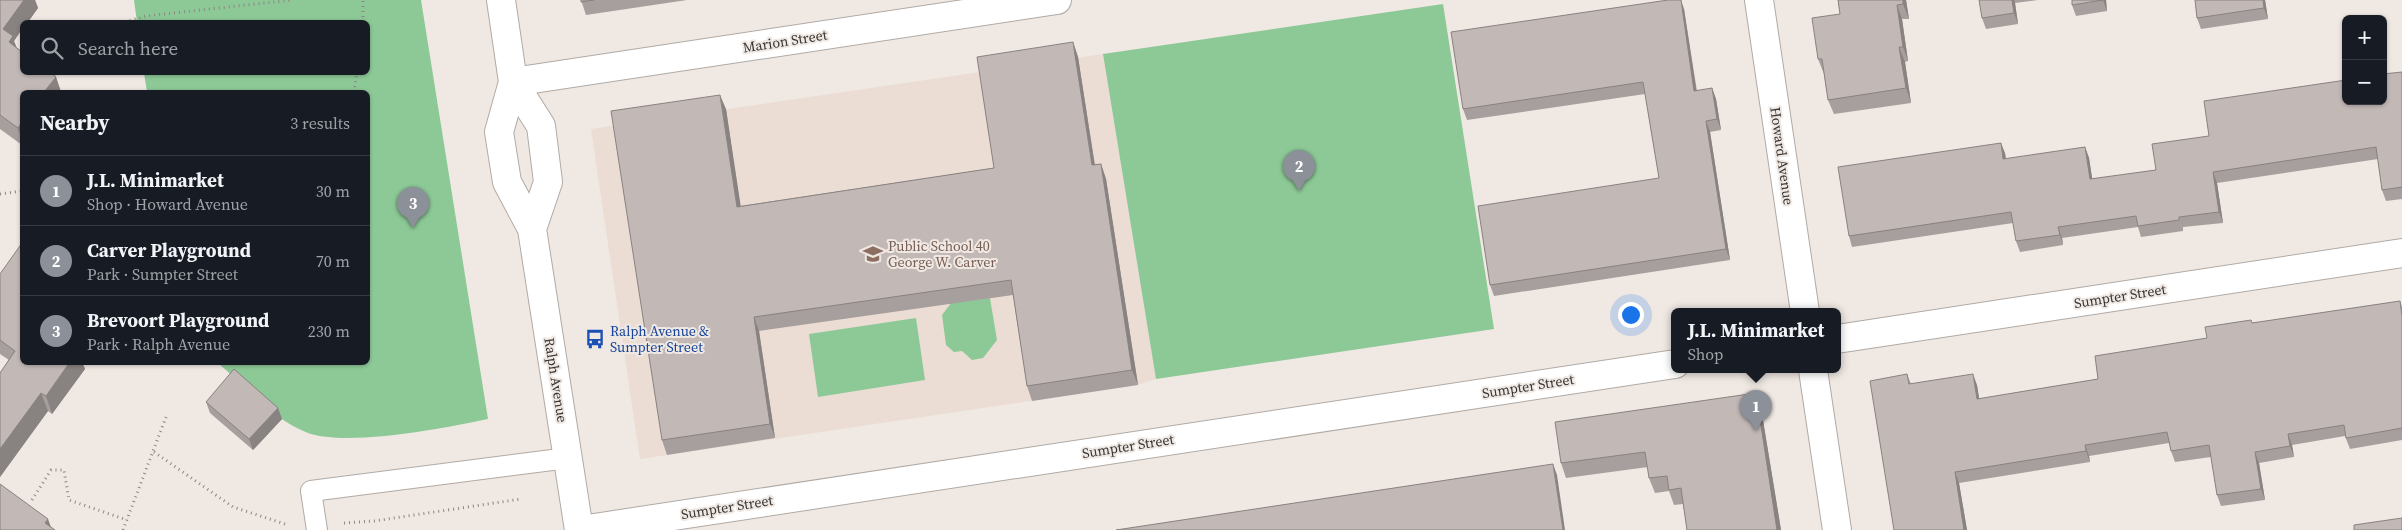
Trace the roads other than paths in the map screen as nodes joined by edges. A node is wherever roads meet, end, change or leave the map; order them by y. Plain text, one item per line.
1 (501, 0) edge
2 (1057, 0) edge
3 (1758, 0) edge
4 (513, 82) junction
5 (532, 229) junction
6 (2402, 253) edge
7 (1804, 308) edge
8 (1841, 338) edge
9 (1671, 365) edge
10 (1813, 373) edge
11 (568, 458) junction
12 (317, 530) edge
13 (580, 530) edge
14 (1837, 530) edge

1 - 4 street, Ralph Avenue
2 - 4 street, Marion Street
3 - 7 street, Howard Avenue
4 - 5 street, Ralph Avenue
4 - 5 street, Ralph Avenue
5 - 11 street, Ralph Avenue
6 - 8 street, Sumpter Street
9 - 13 street, Sumpter Street
10 - 14 street
11 - 12 lane
11 - 13 street, Ralph Avenue

